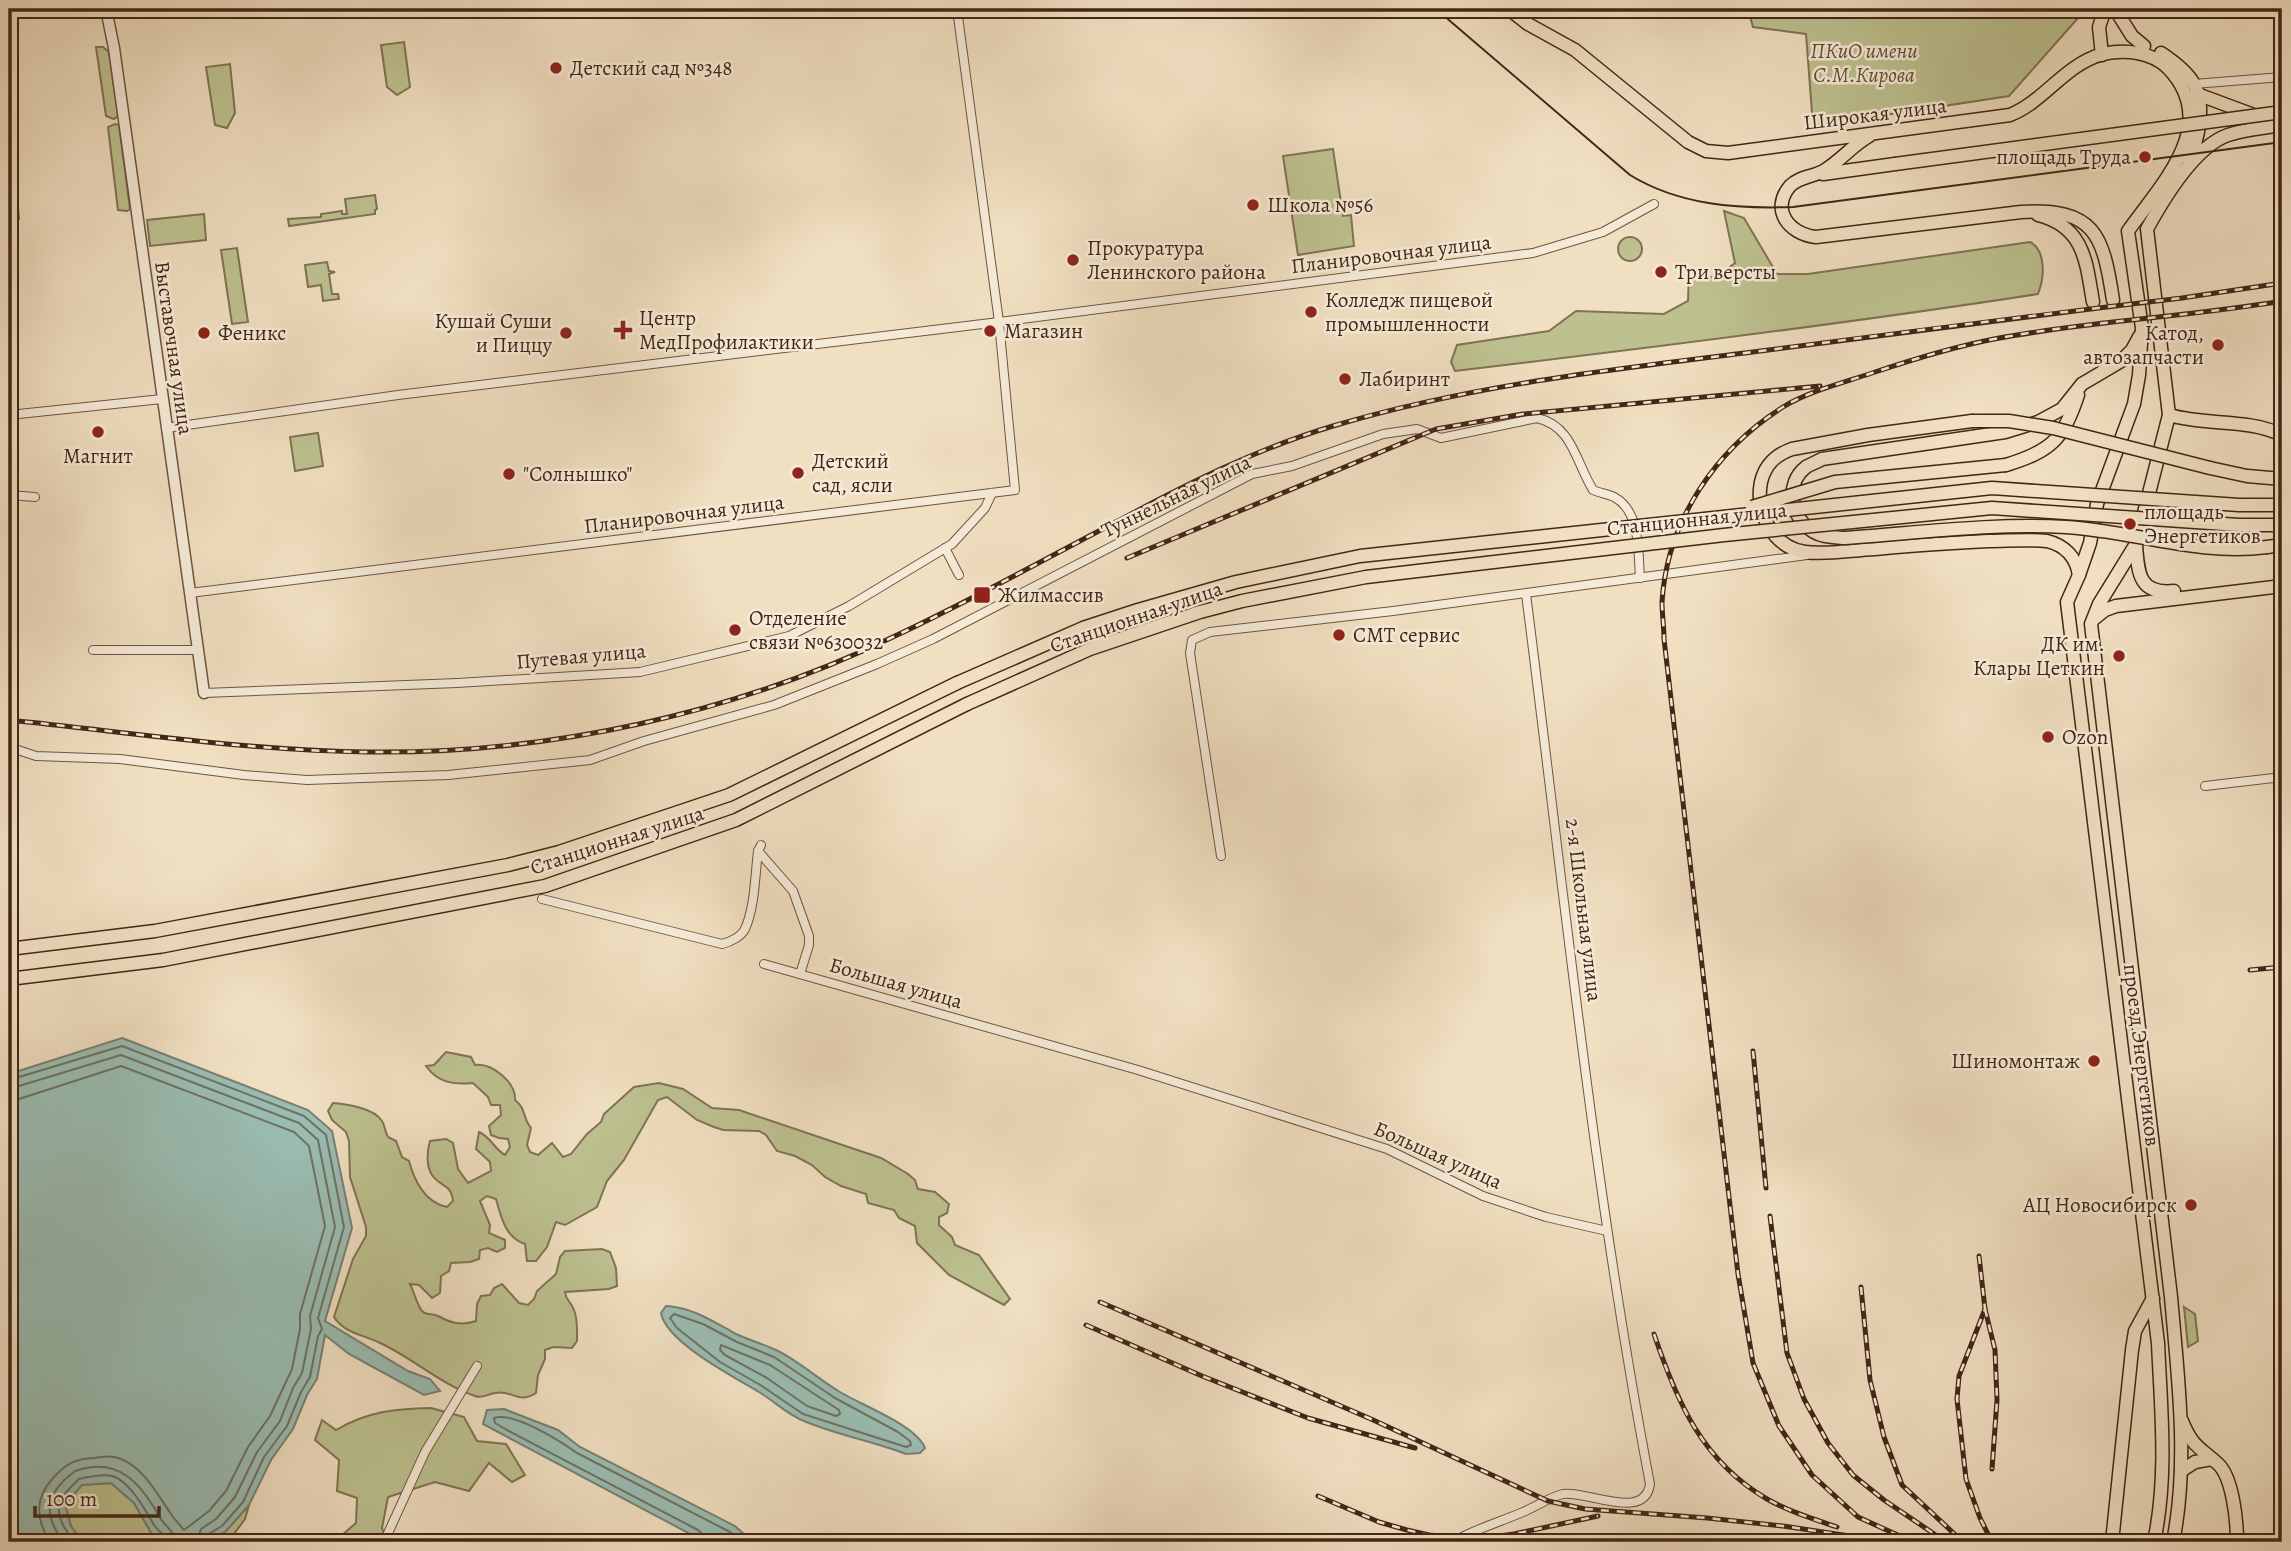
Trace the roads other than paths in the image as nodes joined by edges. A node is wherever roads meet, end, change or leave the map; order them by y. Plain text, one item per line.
1 (106, 9) edge
2 (957, 9) edge
3 (1509, 9) edge
4 (2105, 9) edge
5 (2115, 9) edge
6 (2144, 46) junction
7 (2101, 50) junction
8 (2282, 77) edge
9 (2196, 89) junction
10 (2282, 114) edge
11 (2282, 125) edge
12 (1876, 133) junction
13 (1817, 174) junction
14 (2183, 174) junction
15 (1654, 204) dead end
16 (2021, 212) junction
17 (2113, 300) dead end
18 (2093, 302) dead end
19 (999, 322) junction
20 (2141, 333) junction
21 (2082, 384) junction
22 (162, 399) junction
23 (9, 415) edge
24 (2169, 415) junction
25 (166, 428) junction
26 (2282, 435) edge
27 (2282, 479) edge
28 (992, 493) junction
29 (9, 495) edge
30 (35, 497) dead end
31 (2282, 505) edge
32 (1721, 516) junction
33 (2282, 525) edge
34 (2263, 526) junction
35 (2282, 532) edge
36 (2136, 544) junction
37 (2282, 545) edge
38 (945, 548) junction
39 (1824, 553) junction
40 (959, 575) dead end
41 (2079, 575) junction
42 (1640, 578) junction
43 (2282, 579) edge
44 (2282, 586) edge
45 (190, 593) junction
46 (1526, 594) junction
47 (2092, 621) junction
48 (93, 650) dead end
49 (197, 650) junction
50 (204, 693) joint
51 (9, 747) edge
52 (2282, 778) edge
53 (2205, 786) dead end
54 (1221, 856) dead end
55 (542, 899) dead end
56 (9, 949) edge
57 (764, 964) dead end
58 (800, 974) junction
59 (9, 979) edge
60 (1607, 1231) junction
61 (2153, 1298) junction
62 (2135, 1331) junction
63 (2158, 1343) junction
64 (477, 1366) dead end
65 (2179, 1414) junction
66 (2212, 1459) junction
67 (2181, 1471) junction
68 (384, 1542) edge
69 (1460, 1542) edge
70 (2112, 1542) edge
71 (2154, 1542) edge
72 (2173, 1542) edge
73 (2237, 1542) edge

1 - 22 street, Выставочная улица
2 - 19 street, Планировочная улица
3 - 12 main road, Широкая улица
4 - 7 main road
5 - 6 main road
6 - 7 main road
6 - 9 main road
7 - 12 main road, Широкая улица
7 - 20 main road
8 - 9 street
9 - 10 main road
9 - 14 main road
10 - 13 main road, bridge
11 - 14 main road
12 - 13 main road
13 - 16 main road
14 - 24 main road
15 - 19 street, Планировочная улица
16 - 17 main road
16 - 18 main road
19 - 25 street, Планировочная улица
19 - 28 street, Планировочная улица
20 - 21 main road
20 - 41 main road
21 - 32 main road, bridge
21 - 37 main road, bridge
22 - 23 street
22 - 25 street, Выставочная улица
24 - 26 main road
24 - 36 main road
25 - 45 street, Выставочная улица
27 - 39 main road, bridge
28 - 38 street, Путевая улица
28 - 45 street, Планировочная улица
29 - 30 street
31 - 32 main road, Станционная улица, bridge
32 - 56 main road, Станционная улица, bridge
33 - 34 main road, Станционная улица, bridge
34 - 35 main road, bridge
34 - 59 main road, Станционная улица, bridge
36 - 43 main road
36 - 47 main road
38 - 40 street
38 - 50 street, Путевая улица
39 - 41 main road
39 - 42 street, Станционная улица
41 - 61 main road, проезд Энергетиков
42 - 46 street, Станционная улица
42 - 51 street, Туннельная улица
44 - 47 main road
45 - 49 street, Выставочная улица
46 - 54 street, Станционная улица
46 - 60 street, 2-я Школьная улица
47 - 65 main road, проезд Энергетиков
48 - 49 street
49 - 50 street, Выставочная улица
52 - 53 street
55 - 58 street
57 - 58 street, Большая улица
58 - 60 street, Большая улица
60 - 69 street
61 - 62 main road
61 - 63 main road, проезд Энергетиков
62 - 63 main road
62 - 70 main road
63 - 71 main road, проезд Энергетиков
64 - 68 street
65 - 66 main road
65 - 67 main road, проезд Энергетиков
66 - 67 main road
66 - 73 main road
67 - 72 main road, проезд Энергетиков

